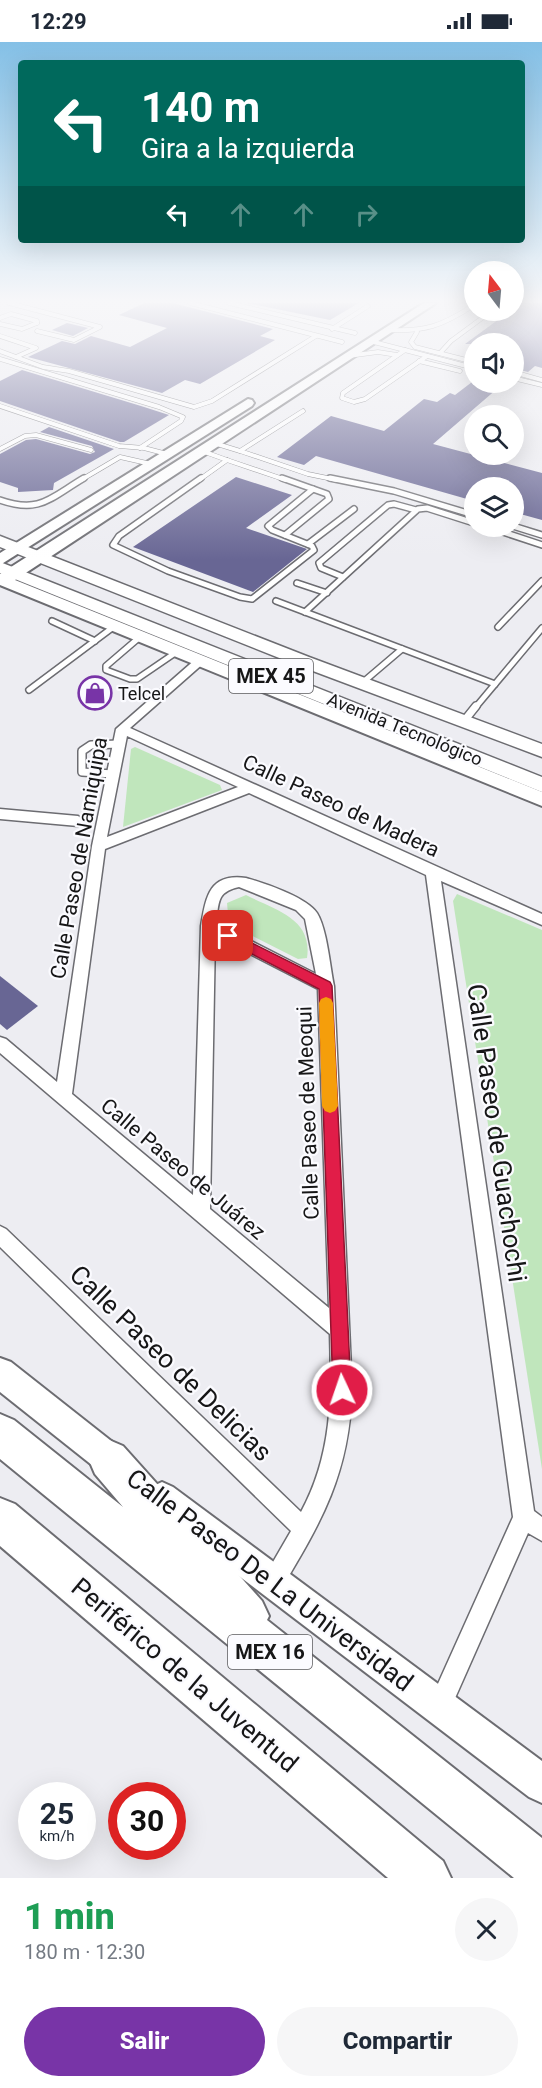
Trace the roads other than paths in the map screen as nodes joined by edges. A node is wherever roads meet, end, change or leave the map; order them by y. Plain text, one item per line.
1 (97, 389) edge
2 (132, 389) edge
3 (232, 389) edge
4 (297, 389) edge
5 (349, 389) edge
6 (380, 389) edge
7 (281, 399) junction
8 (0, 406) edge
9 (303, 411) dead end
10 (208, 447) junction
11 (140, 448) junction
12 (0, 449) edge
13 (91, 450) dead end
14 (240, 451) junction
15 (167, 454) junction
16 (228, 459) junction
17 (151, 465) junction
18 (313, 489) junction
19 (0, 500) edge
20 (354, 508) dead end
21 (416, 510) junction
22 (464, 512) edge
23 (464, 520) edge
24 (56, 525) junction
25 (524, 529) edge
26 (78, 533) junction
27 (542, 535) edge
28 (285, 536) junction
29 (518, 537) edge
30 (0, 541) edge
31 (308, 544) junction
32 (542, 545) edge
33 (18, 548) junction
34 (41, 557) junction
35 (0, 560) edge
36 (4, 577) edge
37 (343, 577) junction
38 (542, 581) edge
39 (297, 583) dead end
40 (327, 593) junction
41 (276, 601) dead end
42 (305, 612) junction
43 (52, 621) dead end
44 (116, 625) junction
45 (498, 627) dead end
46 (542, 628) edge
47 (141, 636) junction
48 (95, 641) junction
49 (402, 649) junction
50 (178, 651) junction
51 (201, 660) junction
52 (362, 684) junction
53 (495, 684) junction
54 (28, 690) dead end
55 (464, 721) junction
56 (122, 729) junction
57 (119, 744) junction
58 (542, 751) edge
59 (113, 774) junction
60 (542, 784) edge
61 (251, 787) junction
62 (542, 799) edge
63 (0, 815) edge
64 (78, 821) dead end
65 (99, 846) junction
66 (433, 872) junction
67 (542, 920) edge
68 (208, 926) junction
69 (326, 986) junction
70 (0, 1044) edge
71 (63, 1098) junction
72 (201, 1214) junction
73 (0, 1235) edge
74 (338, 1328) junction
75 (0, 1373) edge
76 (0, 1434) edge
77 (109, 1460) junction
78 (524, 1517) junction
79 (0, 1519) edge
80 (304, 1530) junction
81 (542, 1530) edge
82 (273, 1581) junction
83 (298, 1674) junction
84 (440, 1706) junction
85 (542, 1784) edge
86 (369, 1831) junction
87 (542, 1869) edge
88 (389, 1878) edge
89 (426, 1878) edge

1 - 11 lane
2 - 3 lane
4 - 7 street
5 - 6 lane
7 - 10 street
7 - 15 street
8 - 11 lane
9 - 14 lane
10 - 14 lane
10 - 16 lane
10 - 26 street
11 - 15 lane
12 - 13 lane
14 - 22 lane
15 - 17 street
16 - 18 lane
16 - 31 lane
17 - 19 lane
17 - 24 street
18 - 28 lane
18 - 28 lane
20 - 31 lane
21 - 23 lane
21 - 37 lane
21 - 37 lane
24 - 26 street
24 - 33 street
25 - 27 lane
26 - 34 street
28 - 31 lane
29 - 32 lane
30 - 33 main road, Avenida Tecnológico / MEX 45
33 - 34 main road, Avenida Tecnológico / MEX 45
33 - 35 street
34 - 36 street
34 - 52 main road, Avenida Tecnológico / MEX 45
36 - 44 street
36 - 60 main road, Avenida Tecnológico / MEX 45
37 - 40 lane
38 - 45 lane
39 - 40 lane
40 - 42 lane
41 - 42 lane
42 - 49 lane
43 - 48 lane
44 - 47 street
44 - 48 lane
46 - 53 lane
47 - 50 street
47 - 50 lane
48 - 54 lane
49 - 52 lane
49 - 53 lane
50 - 51 street
51 - 56 street, Calle Paseo de Namiquipa
51 - 62 street
52 - 55 main road, Avenida Tecnológico / MEX 45
53 - 55 lane
55 - 58 main road, Avenida Tecnológico / MEX 45
56 - 57 street, Calle Paseo de Namiquipa
56 - 61 street, Calle Paseo de Madera
57 - 59 street, Calle Paseo de Namiquipa
57 - 59 lane
59 - 65 street, Calle Paseo de Namiquipa
61 - 65 street
61 - 66 street, Calle Paseo de Madera
63 - 64 street
65 - 71 street, Calle Paseo de Namiquipa
66 - 67 street, Calle Paseo de Madera
66 - 78 street, Calle Paseo de Guachochi
68 - 69 street
68 - 69 street, Calle Paseo de Meoqui
68 - 72 street, Calle Paseo de Meoqui
69 - 74 street, Calle Paseo de Meoqui
70 - 71 street, Calle Paseo de Juárez
71 - 72 street, Calle Paseo de Juárez
72 - 74 street, Calle Paseo de Juárez
73 - 80 street, Calle Paseo de Delicias
74 - 80 street, Calle Paseo de Meoqui
75 - 77 street, Calle Paseo De La Universidad
76 - 83 highway, MEX 16
77 - 82 street, Calle Paseo De La Universidad
77 - 83 highway
78 - 81 street
78 - 84 street
79 - 86 highway, Periférico de la Juventud
80 - 82 street, Calle Paseo de Meoqui
82 - 84 street, Calle Paseo De La Universidad
83 - 87 highway, MEX 16
84 - 85 street, Calle Paseo De La Universidad
86 - 88 street, Periférico de la Juventud
86 - 89 highway, Periférico de la Juventud

